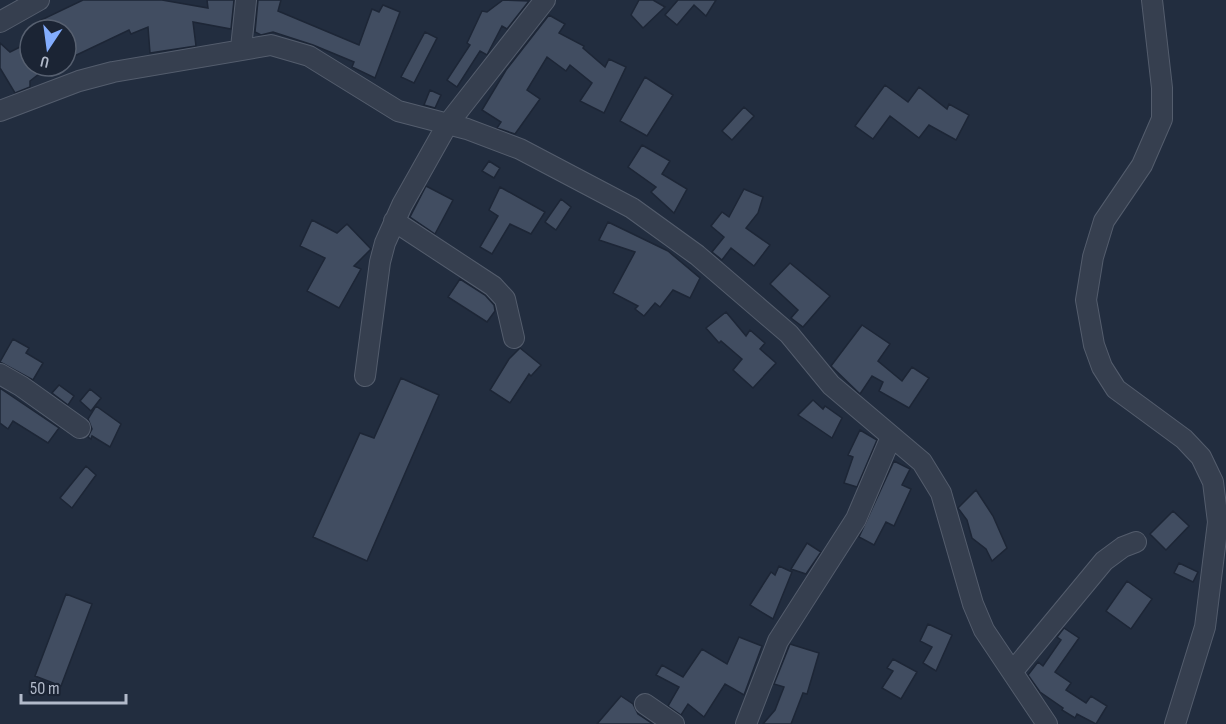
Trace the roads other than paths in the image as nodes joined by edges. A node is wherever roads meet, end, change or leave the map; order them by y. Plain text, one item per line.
1 (39, 0) edge
2 (246, 0) edge
3 (545, 0) edge
4 (1152, 0) edge
5 (0, 22) edge
6 (241, 48) junction
7 (0, 111) edge
8 (447, 125) junction
9 (394, 221) junction
10 (514, 338) dead end
11 (0, 374) edge
12 (365, 376) dead end
13 (80, 428) dead end
14 (891, 436) junction
15 (1136, 542) dead end
16 (1013, 671) junction
17 (645, 704) dead end
18 (674, 724) edge
19 (747, 724) edge
20 (1047, 724) edge
21 (1175, 724) edge

1 - 5 street
2 - 6 street
3 - 8 street
4 - 21 street
6 - 7 street
6 - 8 street
8 - 9 street
8 - 14 street
9 - 10 street
9 - 12 street
11 - 13 street
14 - 16 street
14 - 19 street
15 - 16 street
16 - 20 street
17 - 18 street

